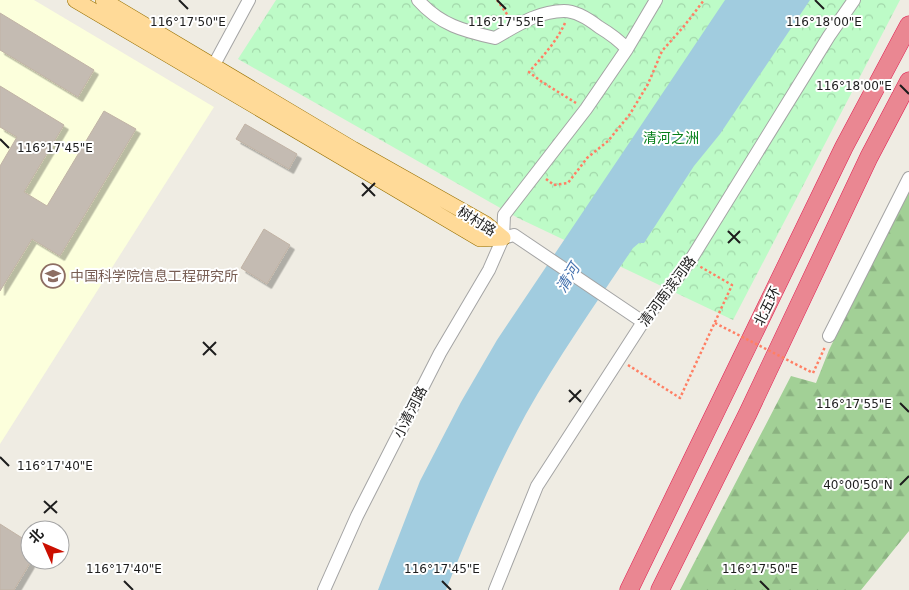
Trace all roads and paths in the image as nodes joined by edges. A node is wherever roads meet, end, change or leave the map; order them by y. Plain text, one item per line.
1 (75, 0) edge
2 (103, 0) edge
3 (249, 0) edge
4 (418, 0) edge
5 (497, 0) edge
6 (656, 0) edge
7 (704, 0) edge
8 (854, 0) edge
9 (569, 12) junction
10 (909, 24) edge
11 (517, 25) junction
12 (627, 49) junction
13 (210, 72) junction
14 (909, 81) edge
15 (586, 109) junction
16 (536, 173) junction
17 (909, 178) edge
18 (503, 238) junction
19 (690, 261) junction
20 (643, 322) junction
21 (715, 323) junction
22 (829, 336) joint
23 (618, 359) junction
24 (324, 590) edge
25 (495, 590) edge
26 (628, 590) edge
27 (660, 590) edge

1 - 13 main road, 树村路
2 - 13 main road, 树村路
3 - 13 street
4 - 11 street
5 - 11 path
6 - 12 street, 小清河路
7 - 16 path
8 - 19 street, 清河南滨河路
9 - 11 street
9 - 12 street
9 - 15 path
10 - 26 highway, 北五环
12 - 15 street, 小清河路
13 - 18 main road, 树村路
14 - 27 highway, 北五环
15 - 16 street, 小清河路
16 - 18 street, 小清河路
17 - 22 street
18 - 20 street
18 - 24 street, 小清河路
19 - 20 street, 清河南滨河路
19 - 21 path
20 - 23 street, 清河南滨河路
21 - 22 path, bridge
21 - 23 path
23 - 25 street, 清河南滨河路

